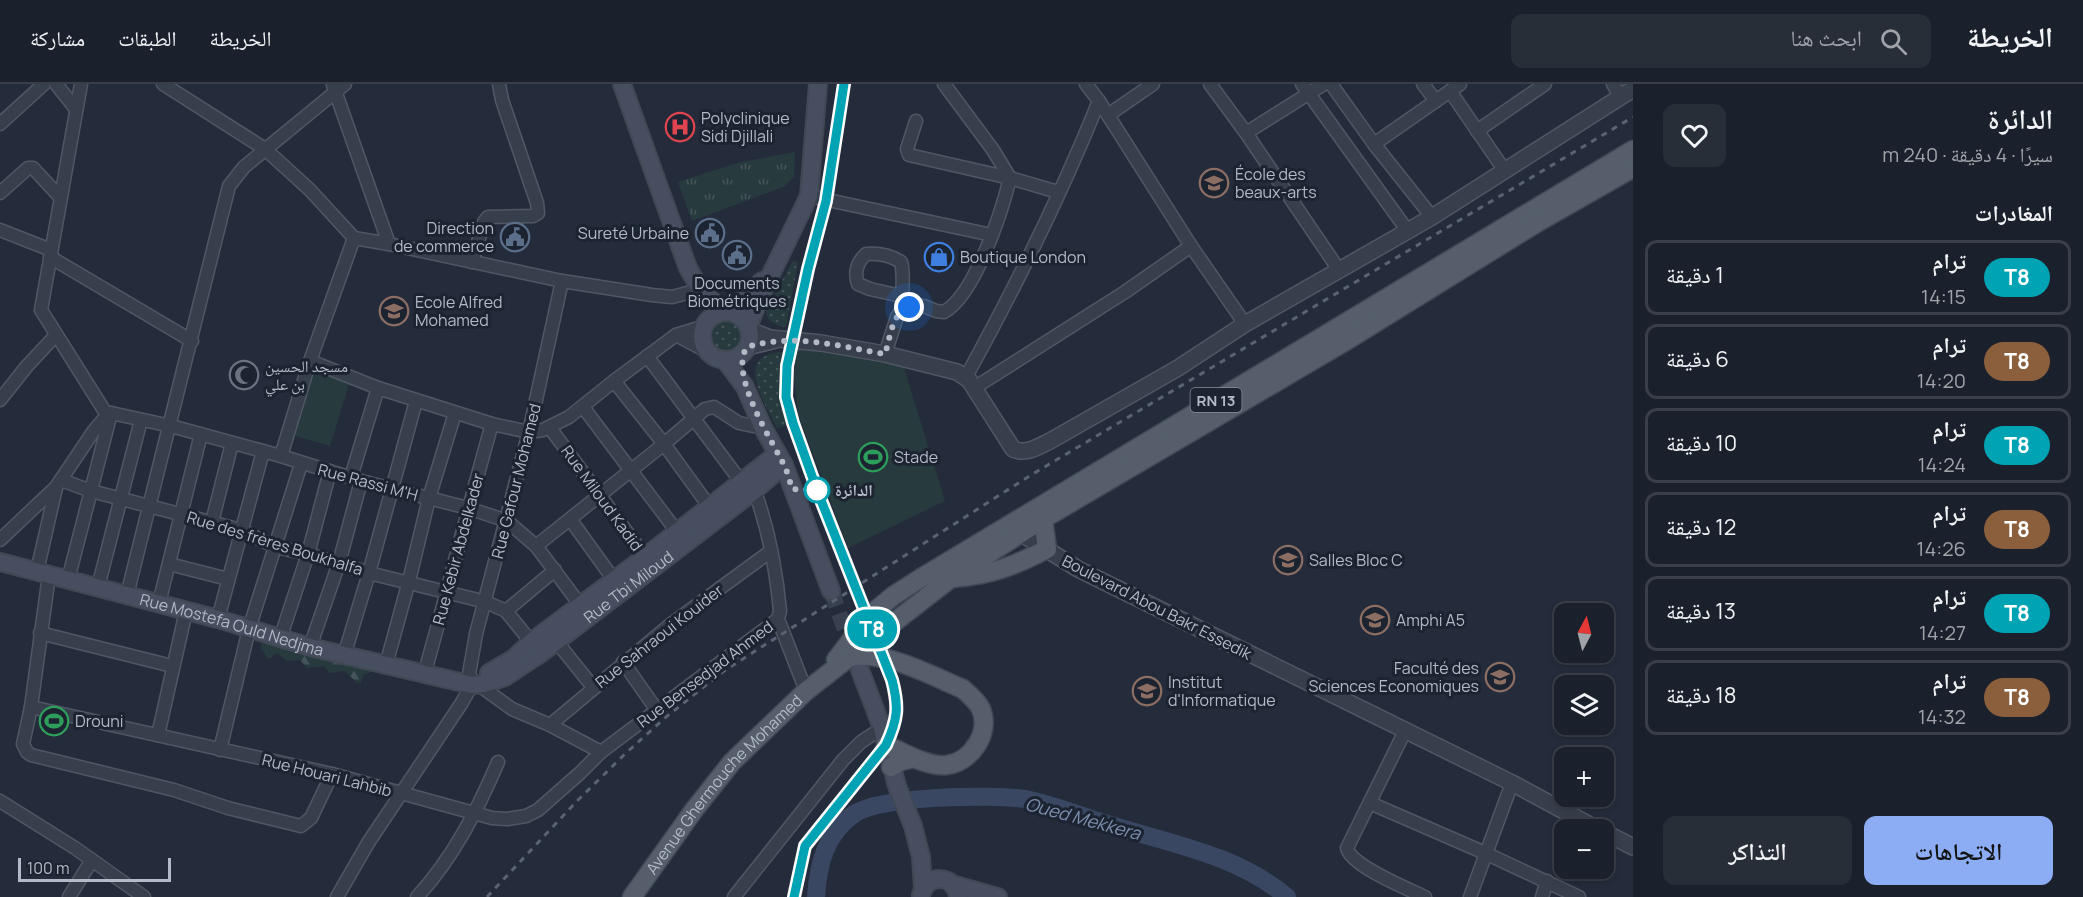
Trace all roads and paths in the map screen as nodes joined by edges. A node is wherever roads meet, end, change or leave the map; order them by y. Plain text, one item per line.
1 (44, 84) edge
2 (56, 84) edge
3 (81, 84) edge
4 (163, 84) edge
5 (499, 84) edge
6 (622, 84) edge
7 (818, 84) edge
8 (830, 84) edge
9 (944, 84) edge
10 (1086, 84) edge
11 (1153, 84) edge
12 (1210, 84) edge
13 (1324, 84) edge
14 (1331, 84) edge
15 (1423, 84) edge
16 (1545, 84) edge
17 (338, 86) edge
18 (1305, 88) edge
19 (1455, 88) edge
20 (1622, 90) edge
21 (1099, 101) junction
22 (1436, 101) junction
23 (76, 108) junction
24 (1108, 115) junction
25 (916, 121) dead end
26 (0, 124) edge
27 (1477, 131) junction
28 (1246, 133) junction
29 (1374, 144) junction
30 (265, 150) junction
31 (1633, 150) edge
32 (1633, 168) edge
33 (1504, 171) junction
34 (810, 178) junction
35 (1010, 178) junction
36 (1058, 192) junction
37 (0, 193) edge
38 (809, 196) junction
39 (60, 197) junction
40 (1432, 217) junction
41 (0, 230) edge
42 (1407, 230) junction
43 (992, 234) junction
44 (354, 238) junction
45 (389, 244) junction
46 (1191, 246) junction
47 (50, 253) junction
48 (472, 262) junction
49 (775, 267) junction
50 (1339, 270) junction
51 (562, 281) junction
52 (701, 291) junction
53 (901, 296) dead end
54 (902, 309) junction
55 (729, 312) junction
56 (707, 322) junction
57 (1245, 324) junction
58 (749, 329) junction
59 (56, 335) junction
60 (676, 335) junction
61 (782, 339) junction
62 (192, 341) junction
63 (745, 350) junction
64 (708, 352) junction
65 (885, 354) junction
66 (647, 356) junction
67 (725, 360) junction
68 (309, 362) junction
69 (614, 381) junction
70 (970, 382) junction
71 (378, 388) junction
72 (749, 394) junction
73 (0, 399) edge
74 (416, 401) junction
75 (583, 407) junction
76 (455, 413) junction
77 (109, 414) junction
78 (692, 419) junction
79 (141, 420) junction
80 (492, 424) junction
81 (171, 426) junction
82 (550, 428) junction
83 (763, 428) junction
84 (529, 432) junction
85 (201, 434) junction
86 (232, 443) junction
87 (664, 444) junction
88 (263, 451) junction
89 (281, 456) junction
90 (780, 459) junction
91 (302, 464) junction
92 (631, 469) junction
93 (330, 471) junction
94 (356, 479) junction
95 (58, 484) junction
96 (748, 484) junction
97 (390, 489) junction
98 (91, 490) junction
99 (601, 495) junction
100 (120, 498) junction
101 (429, 498) junction
102 (150, 506) junction
103 (468, 508) junction
104 (713, 513) junction
105 (182, 514) junction
106 (570, 519) junction
107 (1043, 519) junction
108 (507, 521) junction
109 (212, 522) junction
110 (1013, 529) junction
111 (242, 530) junction
112 (681, 537) junction
113 (0, 540) edge
114 (536, 546) junction
115 (276, 547) junction
116 (1047, 549) junction
117 (771, 551) junction
118 (308, 554) junction
119 (952, 560) junction
120 (0, 562) edge
121 (339, 563) junction
122 (649, 563) junction
123 (169, 564) junction
124 (555, 570) junction
125 (43, 573) junction
126 (369, 573) junction
127 (951, 578) junction
128 (228, 579) junction
129 (68, 580) junction
130 (614, 580) junction
131 (409, 581) junction
132 (98, 587) junction
133 (831, 591) tunnel mouth
134 (448, 592) junction
135 (127, 595) junction
136 (486, 602) junction
137 (159, 603) junction
138 (186, 610) junction
139 (506, 611) junction
140 (584, 611) junction
141 (778, 618) junction
142 (218, 619) junction
143 (249, 629) junction
144 (40, 633) junction
145 (280, 639) junction
146 (556, 641) junction
147 (871, 642) junction
148 (310, 647) junction
149 (536, 648) junction
150 (344, 656) junction
151 (886, 658) junction
152 (623, 662) junction
153 (854, 664) junction
154 (386, 665) junction
155 (172, 666) junction
156 (424, 675) junction
157 (822, 678) junction
158 (471, 683) junction
159 (593, 687) junction
160 (806, 691) junction
161 (31, 707) junction
162 (656, 709) junction
163 (550, 725) junction
164 (1405, 731) junction
165 (158, 735) junction
166 (884, 736) junction
167 (220, 750) junction
168 (601, 752) junction
169 (914, 758) junction
170 (498, 762) dead end
171 (891, 767) junction
172 (332, 774) junction
173 (1512, 783) junction
174 (401, 793) junction
175 (0, 801) edge
176 (1370, 803) junction
177 (476, 813) junction
178 (1579, 819) edge
179 (1614, 837) edge
180 (919, 846) junction
181 (1633, 847) edge
182 (1485, 853) junction
183 (92, 860) junction
184 (1547, 881) junction
185 (953, 887) edge
186 (922, 893) edge
187 (69, 897) edge
188 (144, 897) edge
189 (337, 897) edge
190 (417, 897) edge
191 (632, 897) edge
192 (734, 897) edge
193 (998, 897) edge
194 (1425, 897) edge
195 (1470, 897) edge
196 (1542, 897) edge
197 (1579, 897) edge

1 - 26 street
2 - 23 street
3 - 23 street
4 - 30 street
5 - 48 street
6 - 52 main road
7 - 34 main road
8 - 34 main road
9 - 35 street
10 - 21 street
11 - 24 street
12 - 28 street
13 - 18 street
14 - 29 street
15 - 22 street
16 - 27 street
17 - 30 street
17 - 45 street
18 - 28 street
18 - 42 street
19 - 22 street
19 - 27 street
20 - 33 street
21 - 24 street
21 - 36 street
22 - 29 street
23 - 39 street
24 - 46 street
25 - 35 street
27 - 33 street
28 - 50 street
29 - 40 street
30 - 44 street
30 - 62 street
31 - 110 main road, RN 13
32 - 107 main road, RN 13
33 - 40 street
34 - 38 main road
35 - 36 street
35 - 43 street
36 - 70 street
37 - 39 street
38 - 43 street
38 - 49 main road
39 - 47 street
40 - 42 street
41 - 47 street
42 - 50 street
43 - 54 street
44 - 45 street
44 - 68 street
45 - 48 street
46 - 57 street
46 - 70 street
47 - 59 street
47 - 62 street
48 - 51 street
49 - 55 main road
49 - 58 main road
50 - 57 street
51 - 52 street
51 - 84 street, Rue Gafour Mohamed
52 - 55 main road
52 - 56 main road
53 - 54 street
54 - 65 street
55 - 56 main road
55 - 58 main road
56 - 60 street
56 - 64 main road
57 - 70 street
58 - 61 street
58 - 63 main road
59 - 73 street
59 - 77 street
60 - 64 street
60 - 66 street
61 - 63 street
61 - 65 street
62 - 81 street
63 - 67 main road
63 - 72 main road
64 - 67 main road
65 - 70 street
66 - 69 street
66 - 78 street
67 - 72 main road
68 - 71 street
68 - 89 street
69 - 75 street
69 - 87 street
71 - 74 street
71 - 94 street
72 - 83 main road
74 - 76 street
74 - 97 street
75 - 82 street
75 - 92 street
76 - 80 street
76 - 101 street
77 - 79 street, Rue Rassi M'H
77 - 95 street
77 - 98 street
78 - 83 street
78 - 87 street
78 - 96 street
79 - 81 street, Rue Rassi M'H
79 - 100 street
80 - 84 street
80 - 103 street, Rue Kebir Abdelkader
81 - 85 street, Rue Rassi M'H
81 - 102 street
82 - 84 street
82 - 99 street, Rue Miloud Kadid
83 - 90 main road
84 - 108 street, Rue Gafour Mohamed
85 - 86 street, Rue Rassi M'H
85 - 105 street
86 - 88 street, Rue Rassi M'H
86 - 109 street
87 - 92 street
87 - 104 street
88 - 89 street, Rue Rassi M'H
88 - 111 street
89 - 91 street, Rue Rassi M'H
90 - 96 main road, Rue Tbi Miloud
90 - 133 main road
91 - 93 street, Rue Rassi M'H
91 - 115 street
92 - 99 street
92 - 112 street
93 - 94 street, Rue Rassi M'H
93 - 118 street
94 - 97 street, Rue Rassi M'H
94 - 121 street
95 - 98 street, Rue des frères Boukhalfa
95 - 113 street
95 - 125 street
96 - 104 main road, Rue Tbi Miloud
96 - 117 street, Rue Bensedjad Ahmed
97 - 101 street, Rue Rassi M'H
97 - 126 street
98 - 100 street, Rue des frères Boukhalfa
98 - 129 street
99 - 106 street
99 - 122 street, Rue Miloud Kadid
100 - 102 street, Rue des frères Boukhalfa
100 - 132 street
101 - 103 street, Rue Rassi M'H
101 - 131 street
102 - 105 street, Rue des frères Boukhalfa
102 - 135 street
103 - 108 street, Rue Rassi M'H
103 - 134 street, Rue Kebir Abdelkader
104 - 112 main road, Rue Tbi Miloud
105 - 109 street, Rue des frères Boukhalfa
105 - 123 street
106 - 114 street
106 - 130 street
107 - 110 main road, RN 13
107 - 116 main road
108 - 114 street, Rue Rassi M'H
108 - 136 street, Rue Gafour Mohamed
109 - 111 street, Rue des frères Boukhalfa
110 - 116 street, Boulevard Abou Bakr Essedik
110 - 119 main road, RN 13
110 - 127 main road, RN 13
111 - 115 street, Rue des frères Boukhalfa
111 - 128 street
112 - 122 main road, Rue Tbi Miloud
114 - 124 street, Rue Rassi M'H
115 - 118 street, Rue des frères Boukhalfa
115 - 143 street
116 - 127 main road
116 - 164 street, Boulevard Abou Bakr Essedik
117 - 141 street, Rue Bensedjad Ahmed
117 - 152 street, Rue Sahraoui Kouider
118 - 121 street, Rue des frères Boukhalfa
118 - 145 street
119 - 147 main road
119 - 157 main road, RN 13
120 - 125 main road, Rue Mostefa Ould Nedjma
121 - 126 street, Rue des frères Boukhalfa
121 - 148 street
122 - 130 main road
122 - 140 main road, Rue Tbi Miloud
123 - 128 street
123 - 137 street
124 - 139 street
124 - 140 street, Rue Rassi M'H
125 - 129 main road, Rue Mostefa Ould Nedjma
125 - 144 street
126 - 131 street, Rue des frères Boukhalfa
126 - 150 street
127 - 147 main road, RN 13
128 - 142 street
129 - 132 main road, Rue Mostefa Ould Nedjma
130 - 140 main road
131 - 134 street, Rue des frères Boukhalfa
131 - 154 street
132 - 135 main road, Rue Mostefa Ould Nedjma
134 - 136 street, Rue des frères Boukhalfa
134 - 156 street, Rue Kebir Abdelkader
135 - 137 main road, Rue Mostefa Ould Nedjma
136 - 139 street, Rue des frères Boukhalfa
136 - 158 street, Rue Gafour Mohamed
137 - 138 main road, Rue Mostefa Ould Nedjma
138 - 142 main road, Rue Mostefa Ould Nedjma
138 - 155 street
139 - 149 street, Rue des frères Boukhalfa
140 - 146 main road, Rue Tbi Miloud
140 - 149 main road
141 - 160 street
141 - 162 street, Rue Bensedjad Ahmed
142 - 143 main road, Rue Mostefa Ould Nedjma
143 - 145 main road, Rue Mostefa Ould Nedjma
143 - 167 street
144 - 155 street
144 - 161 street
145 - 148 main road, Rue Mostefa Ould Nedjma
146 - 149 main road, Rue Tbi Miloud
146 - 159 street
147 - 151 main road
147 - 153 main road, RN 13
148 - 150 main road, Rue Mostefa Ould Nedjma
149 - 158 main road, Rue Tbi Miloud
150 - 154 main road, Rue Mostefa Ould Nedjma
151 - 153 main road
151 - 169 main road
152 - 159 street, Rue Sahraoui Kouider
152 - 162 street
153 - 157 main road, RN 13
153 - 166 main road
154 - 156 main road, Rue Mostefa Ould Nedjma
155 - 165 street
156 - 158 main road, Rue Mostefa Ould Nedjma
157 - 160 main road, Avenue Ghermouche Mohamed
158 - 163 street
158 - 174 street
159 - 163 street, Rue Sahraoui Kouider
160 - 191 main road, Avenue Ghermouche Mohamed
161 - 165 street, Rue Houari Lahbib
161 - 172 street
162 - 168 street, Rue Bensedjad Ahmed
163 - 168 street
164 - 173 street, Boulevard Abou Bakr Essedik
164 - 176 street
165 - 167 street, Rue Houari Lahbib
166 - 169 main road
166 - 171 main road
166 - 192 street
167 - 172 street, Rue Houari Lahbib
168 - 177 street, Rue Houari Lahbib
169 - 171 main road
170 - 177 street
171 - 180 main road
172 - 174 street, Rue Houari Lahbib
173 - 178 street, Boulevard Abou Bakr Essedik
173 - 182 street
174 - 177 street, Rue Houari Lahbib
174 - 189 street
175 - 183 street
176 - 182 street
176 - 194 street
177 - 190 street
179 - 181 street
180 - 185 main road
180 - 186 main road
182 - 184 street
182 - 195 street
183 - 187 street
183 - 188 street
184 - 196 street
184 - 197 street
185 - 186 main road
185 - 193 main road

